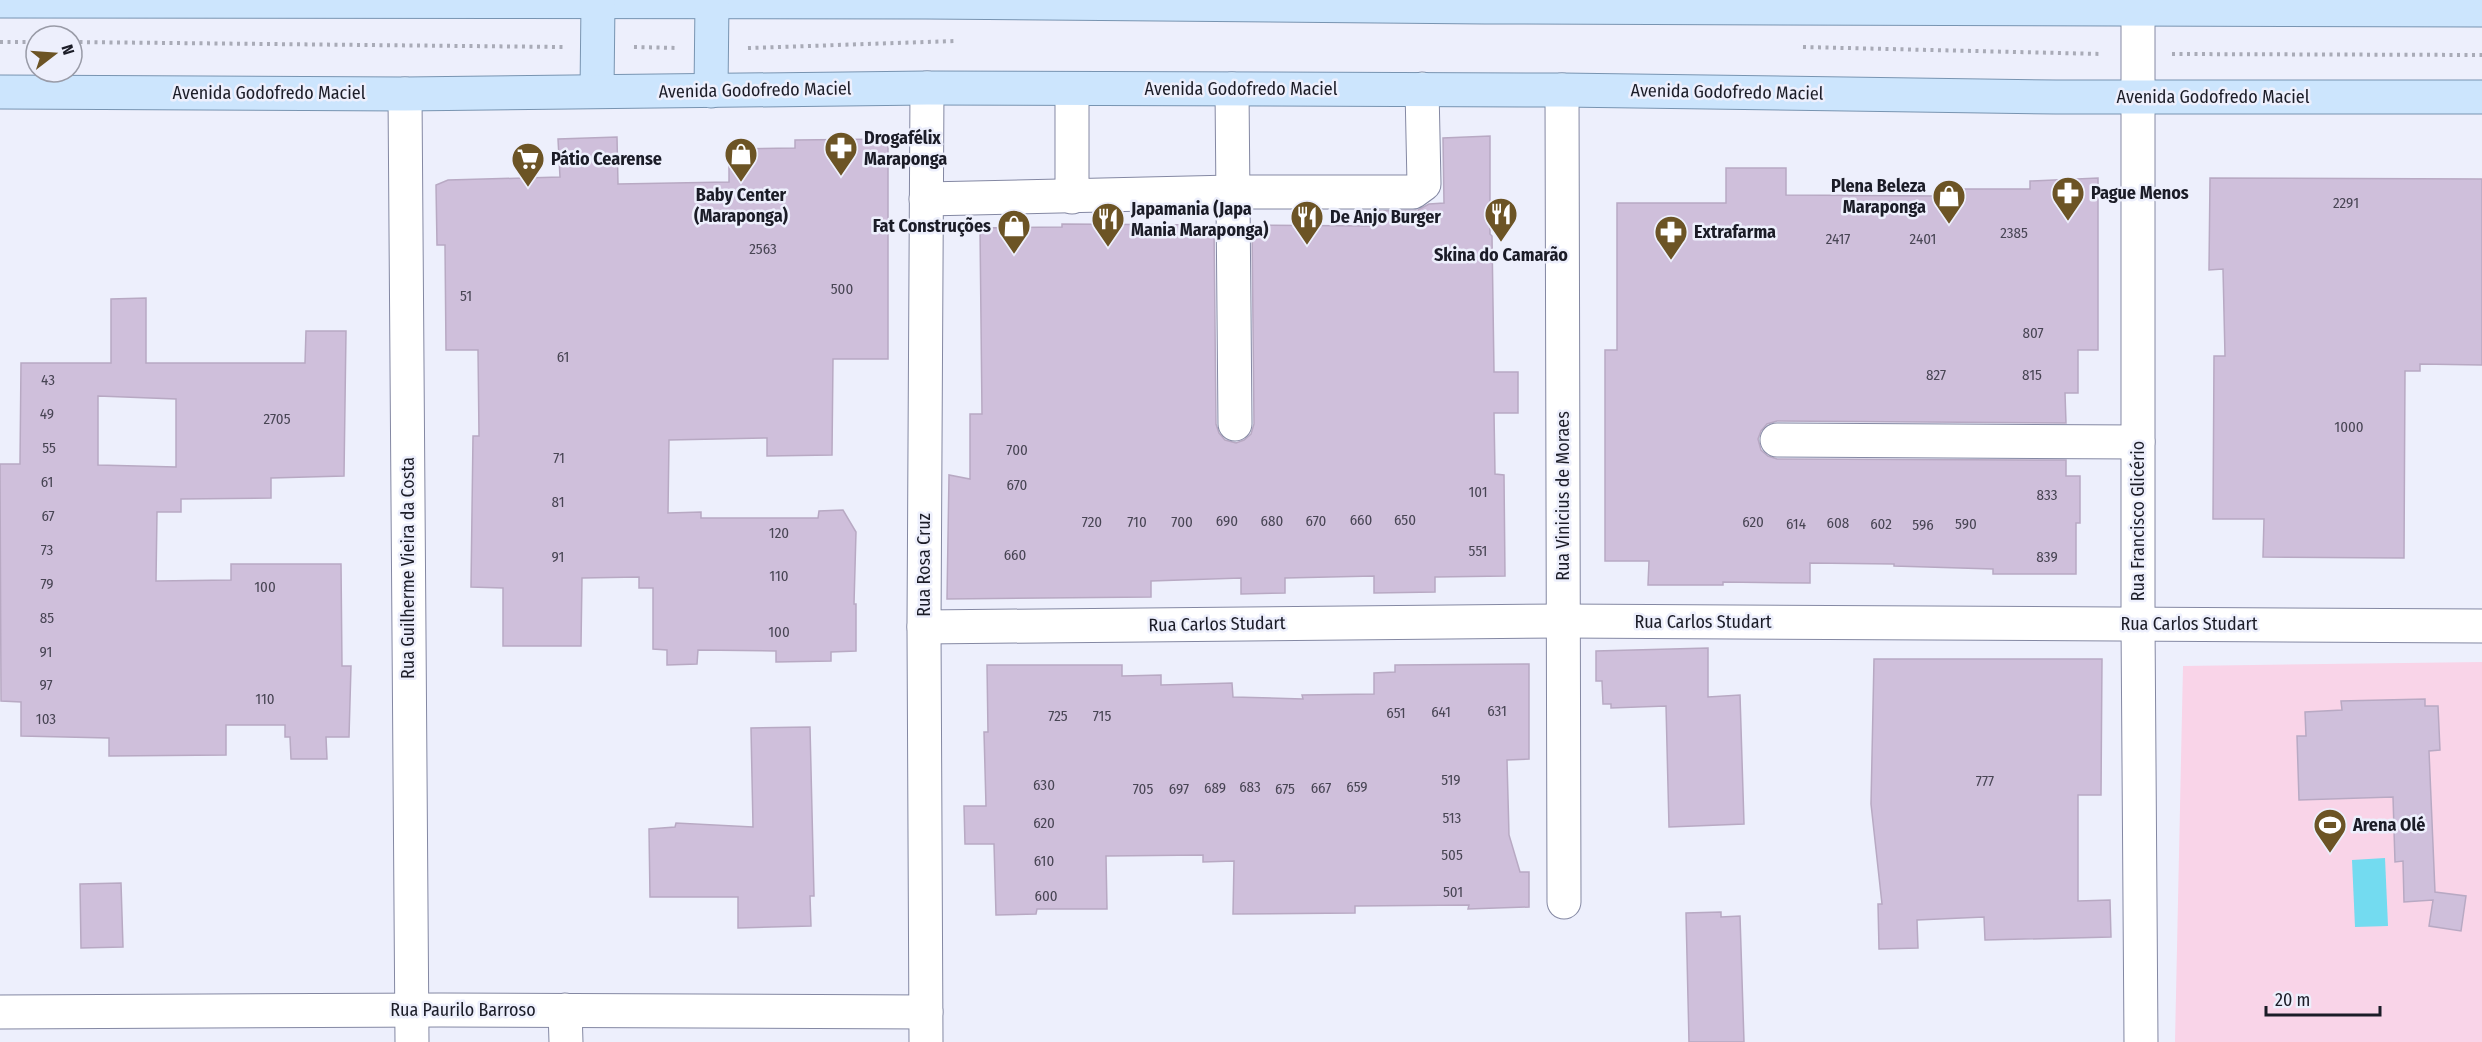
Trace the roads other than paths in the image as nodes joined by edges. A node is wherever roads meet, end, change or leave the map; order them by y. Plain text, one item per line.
1 (18, 0) edge
2 (0, 1) edge
3 (598, 1) edge
4 (926, 1) edge
5 (712, 2) junction
6 (1247, 2) edge
7 (1697, 3) edge
8 (1808, 3) edge
9 (2026, 4) edge
10 (2138, 4) edge
11 (2482, 10) edge
12 (927, 88) junction
13 (1072, 89) junction
14 (1232, 89) junction
15 (1422, 89) junction
16 (1562, 90) junction
17 (597, 91) junction
18 (711, 91) junction
19 (0, 92) edge
20 (405, 94) junction
21 (2139, 97) junction
22 (2482, 97) edge
23 (1232, 192) junction
24 (1072, 197) junction
25 (926, 199) junction
26 (1235, 424) dead end
27 (1777, 440) dead end
28 (2138, 442) junction
29 (1563, 621) junction
30 (2138, 623) junction
31 (2482, 626) edge
32 (924, 627) junction
33 (1564, 902) dead end
34 (411, 1010) junction
35 (0, 1012) edge
36 (565, 1026) edge
37 (926, 1027) edge
38 (412, 1042) edge
39 (2141, 1042) edge

1 - 2 main road
1 - 3 main road
3 - 5 main road
3 - 17 main road
4 - 5 main road
4 - 6 main road
5 - 18 main road
6 - 7 main road
7 - 8 main road
8 - 9 main road
9 - 10 main road
10 - 11 main road
10 - 21 street, Rua Francisco Glicério
12 - 13 main road, Avenida Godofredo Maciel
12 - 18 main road, Avenida Godofredo Maciel
12 - 25 street, Rua Rosa Cruz
13 - 14 main road, Avenida Godofredo Maciel
13 - 24 street
14 - 15 main road, Avenida Godofredo Maciel
14 - 23 street
15 - 16 main road, Avenida Godofredo Maciel
15 - 23 street
16 - 21 main road, Avenida Godofredo Maciel
16 - 29 street, Rua Vinicius de Moraes
17 - 18 main road, Avenida Godofredo Maciel
17 - 20 main road, Avenida Godofredo Maciel
19 - 20 main road, Avenida Godofredo Maciel
20 - 34 street, Rua Guilherme Vieira da Costa
21 - 22 main road, Avenida Godofredo Maciel
21 - 28 street, Rua Francisco Glicério
23 - 24 street
23 - 26 street
24 - 25 street
25 - 32 street, Rua Rosa Cruz
27 - 28 street
28 - 30 street, Rua Francisco Glicério
29 - 30 street, Rua Carlos Studart
29 - 32 street, Rua Carlos Studart
29 - 33 street, Rua Vinicius de Moraes
30 - 31 street, Rua Carlos Studart
30 - 39 street, Rua Francisco Glicério
32 - 37 street, Rua Rosa Cruz
34 - 35 street, Rua Paurilo Barroso
34 - 36 street, Rua Paurilo Barroso
34 - 38 street, Rua Guilherme Vieira da Costa
36 - 37 street, Rua Paurilo Barroso

